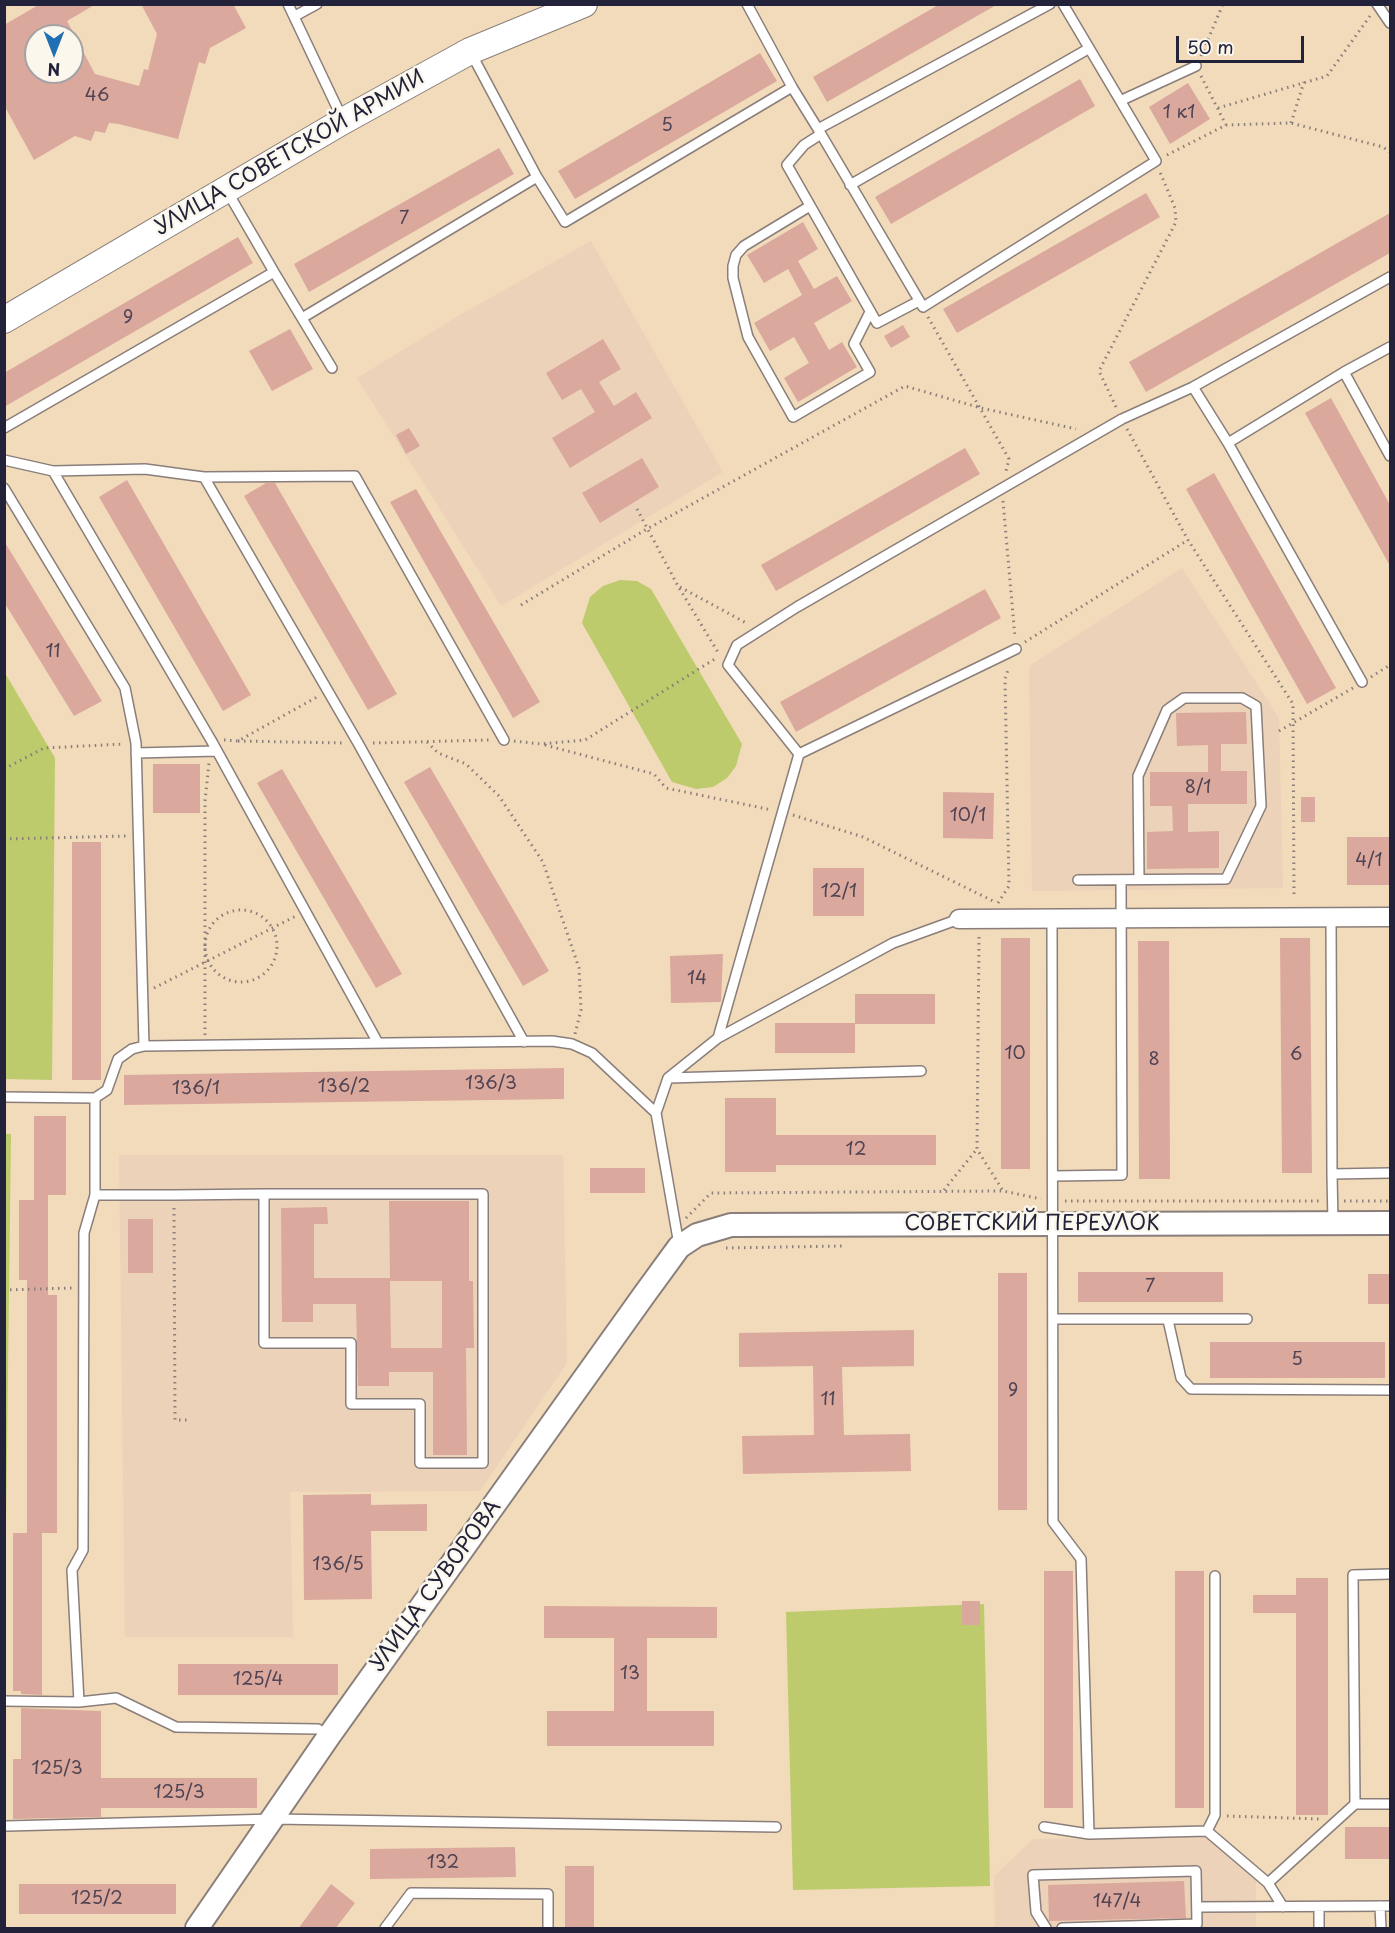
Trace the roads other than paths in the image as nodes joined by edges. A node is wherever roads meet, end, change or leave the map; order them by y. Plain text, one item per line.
1 (288, 4) edge
2 (317, 4) edge
3 (584, 4) edge
4 (747, 4) edge
5 (1050, 4) edge
6 (1063, 4) edge
7 (1377, 5) edge
8 (295, 16) junction
9 (1390, 23) edge
10 (1088, 49) junction
11 (470, 51) junction
12 (1196, 66) road end
13 (792, 87) junction
14 (1122, 100) junction
15 (343, 121) junction
16 (820, 132) junction
17 (537, 177) junction
18 (850, 185) junction
19 (226, 189) junction
20 (810, 206) junction
21 (274, 272) junction
22 (1390, 277) edge
23 (921, 304) junction
24 (870, 312) junction
25 (302, 318) junction
26 (4, 320) edge
27 (1390, 347) edge
28 (332, 368) dead end
29 (1344, 372) junction
30 (1193, 387) junction
31 (4, 428) edge
32 (1228, 443) junction
33 (1390, 456) edge
34 (4, 460) edge
35 (52, 471) junction
36 (204, 477) junction
37 (4, 488) edge
38 (1016, 649) road end
39 (1362, 682) road end
40 (504, 740) dead end
41 (213, 751) junction
42 (136, 753) junction
43 (799, 754) junction
44 (1139, 879) junction
45 (1078, 880) dead end
46 (1121, 880) junction
47 (1331, 917) junction
48 (1390, 917) edge
49 (1052, 918) junction
50 (1121, 918) junction
51 (959, 919) joint
52 (718, 1038) junction
53 (524, 1042) junction
54 (378, 1043) junction
55 (144, 1046) junction
56 (921, 1071) dead end
57 (668, 1078) junction
58 (4, 1097) edge
59 (94, 1098) junction
60 (656, 1113) junction
61 (1390, 1173) edge
62 (1332, 1174) junction
63 (1054, 1176) junction
64 (264, 1194) junction
65 (95, 1195) junction
66 (1332, 1212) junction
67 (1390, 1223) edge
68 (1054, 1225) junction
69 (677, 1238) junction
70 (1054, 1318) junction
71 (1247, 1318) dead end
72 (1168, 1320) junction
73 (1390, 1390) edge
74 (1390, 1574) edge
75 (1215, 1576) dead end
76 (4, 1701) edge
77 (79, 1702) junction
78 (329, 1736) junction
79 (1354, 1804) junction
80 (1390, 1804) edge
81 (274, 1819) junction
82 (7, 1826) dead end
83 (776, 1827) dead end
84 (1044, 1827) dead end
85 (1208, 1831) junction
86 (1089, 1834) junction
87 (1268, 1883) junction
88 (1385, 1906) edge
89 (1197, 1907) junction
90 (1283, 1907) junction
91 (1319, 1907) junction
92 (197, 1929) edge
93 (385, 1929) edge
94 (548, 1929) edge
95 (1046, 1929) edge
96 (1062, 1929) edge
97 (1319, 1929) edge
98 (1381, 1929) edge

1 - 8 lane
2 - 8 lane
3 - 11 main road, УЛИЦА СОВЕТСКОЙ АРМИИ
4 - 13 lane
5 - 16 lane
6 - 10 lane
7 - 9 lane
8 - 15 lane
10 - 14 lane
10 - 18 lane
11 - 15 main road, УЛИЦА СОВЕТСКОЙ АРМИИ
11 - 17 lane
12 - 14 lane
13 - 16 lane
13 - 17 lane
14 - 23 lane
15 - 19 main road, УЛИЦА СОВЕТСКОЙ АРМИИ
16 - 18 lane
16 - 20 lane
17 - 25 lane
18 - 23 lane
19 - 21 lane
19 - 26 main road, УЛИЦА СОВЕТСКОЙ АРМИИ
20 - 24 lane
20 - 24 lane
21 - 25 lane
21 - 31 lane
22 - 30 lane
23 - 24 lane
25 - 28 lane
27 - 29 lane
29 - 32 lane
29 - 33 lane
30 - 32 lane
30 - 43 lane
32 - 39 lane
34 - 35 lane
35 - 36 lane
35 - 41 lane
36 - 40 lane
36 - 53 lane
37 - 42 lane
38 - 43 lane
41 - 42 lane
41 - 54 lane
42 - 55 lane
43 - 52 lane
44 - 44 lane
44 - 46 lane
45 - 46 lane
46 - 50 lane
47 - 48 street
47 - 50 street
47 - 62 lane
49 - 50 street
49 - 51 street
49 - 63 lane
50 - 63 lane
51 - 52 lane
52 - 57 lane
53 - 54 lane
53 - 60 lane
54 - 55 lane
55 - 59 lane
56 - 57 lane
57 - 60 lane
58 - 59 lane
59 - 65 lane
60 - 69 lane
61 - 62 lane
62 - 66 lane
63 - 68 lane
64 - 64 lane
64 - 65 lane
65 - 77 lane
66 - 67 street, СОВЕТСКИЙ ПЕРЕУЛОК
66 - 68 street, СОВЕТСКИЙ ПЕРЕУЛОК
68 - 69 street, СОВЕТСКИЙ ПЕРЕУЛОК
68 - 70 lane
69 - 78 street, УЛИЦА СУВОРОВА
70 - 72 lane
70 - 86 lane
71 - 72 lane
72 - 73 lane
74 - 79 lane
75 - 85 lane
76 - 77 lane
77 - 78 lane
78 - 81 street, УЛИЦА СУВОРОВА
79 - 80 lane
79 - 87 lane
81 - 82 lane
81 - 83 lane
81 - 92 street, УЛИЦА СУВОРОВА
84 - 86 lane
85 - 86 lane
85 - 87 lane
87 - 90 lane
88 - 91 lane
88 - 98 lane
89 - 90 lane
89 - 95 lane
89 - 96 lane
90 - 91 lane
91 - 97 lane
93 - 94 lane

